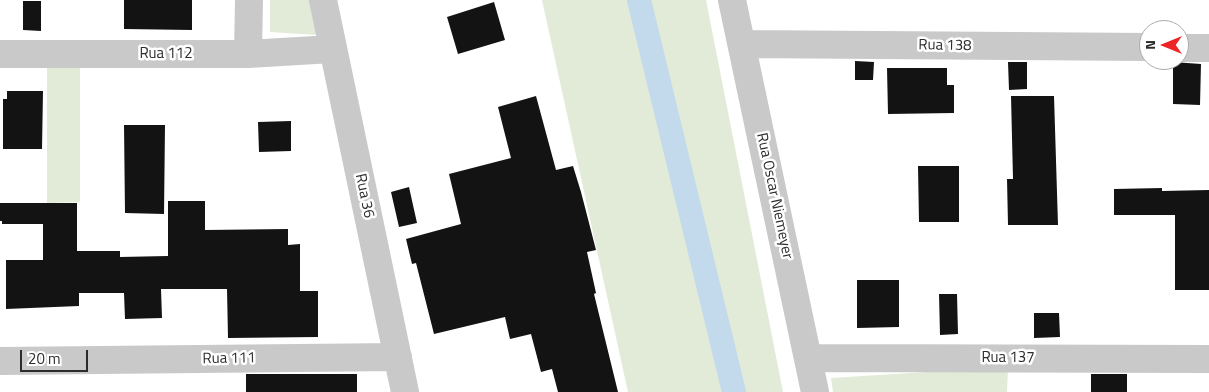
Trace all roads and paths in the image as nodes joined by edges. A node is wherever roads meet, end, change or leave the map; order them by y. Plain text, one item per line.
1 (249, 0) edge
2 (323, 0) edge
3 (732, 0) edge
4 (742, 44) junction
5 (1139, 47) edge
6 (1189, 48) edge
7 (1209, 48) edge
8 (332, 50) junction
9 (0, 54) edge
10 (248, 54) junction
11 (398, 357) junction
12 (808, 358) junction
13 (1209, 359) edge
14 (0, 361) edge
15 (405, 392) edge
16 (815, 392) edge

1 - 10 street
2 - 8 street, Rua 36
3 - 4 street, Rua Oscar Niemeyer
4 - 5 street, Rua 138
4 - 12 street, Rua Oscar Niemeyer
6 - 7 street
8 - 10 street, Rua 112
8 - 11 street, Rua 36
9 - 10 street, Rua 112
11 - 14 street, Rua 111
11 - 15 street, Rua 36
12 - 13 street, Rua 137
12 - 16 street, Rua Oscar Niemeyer

